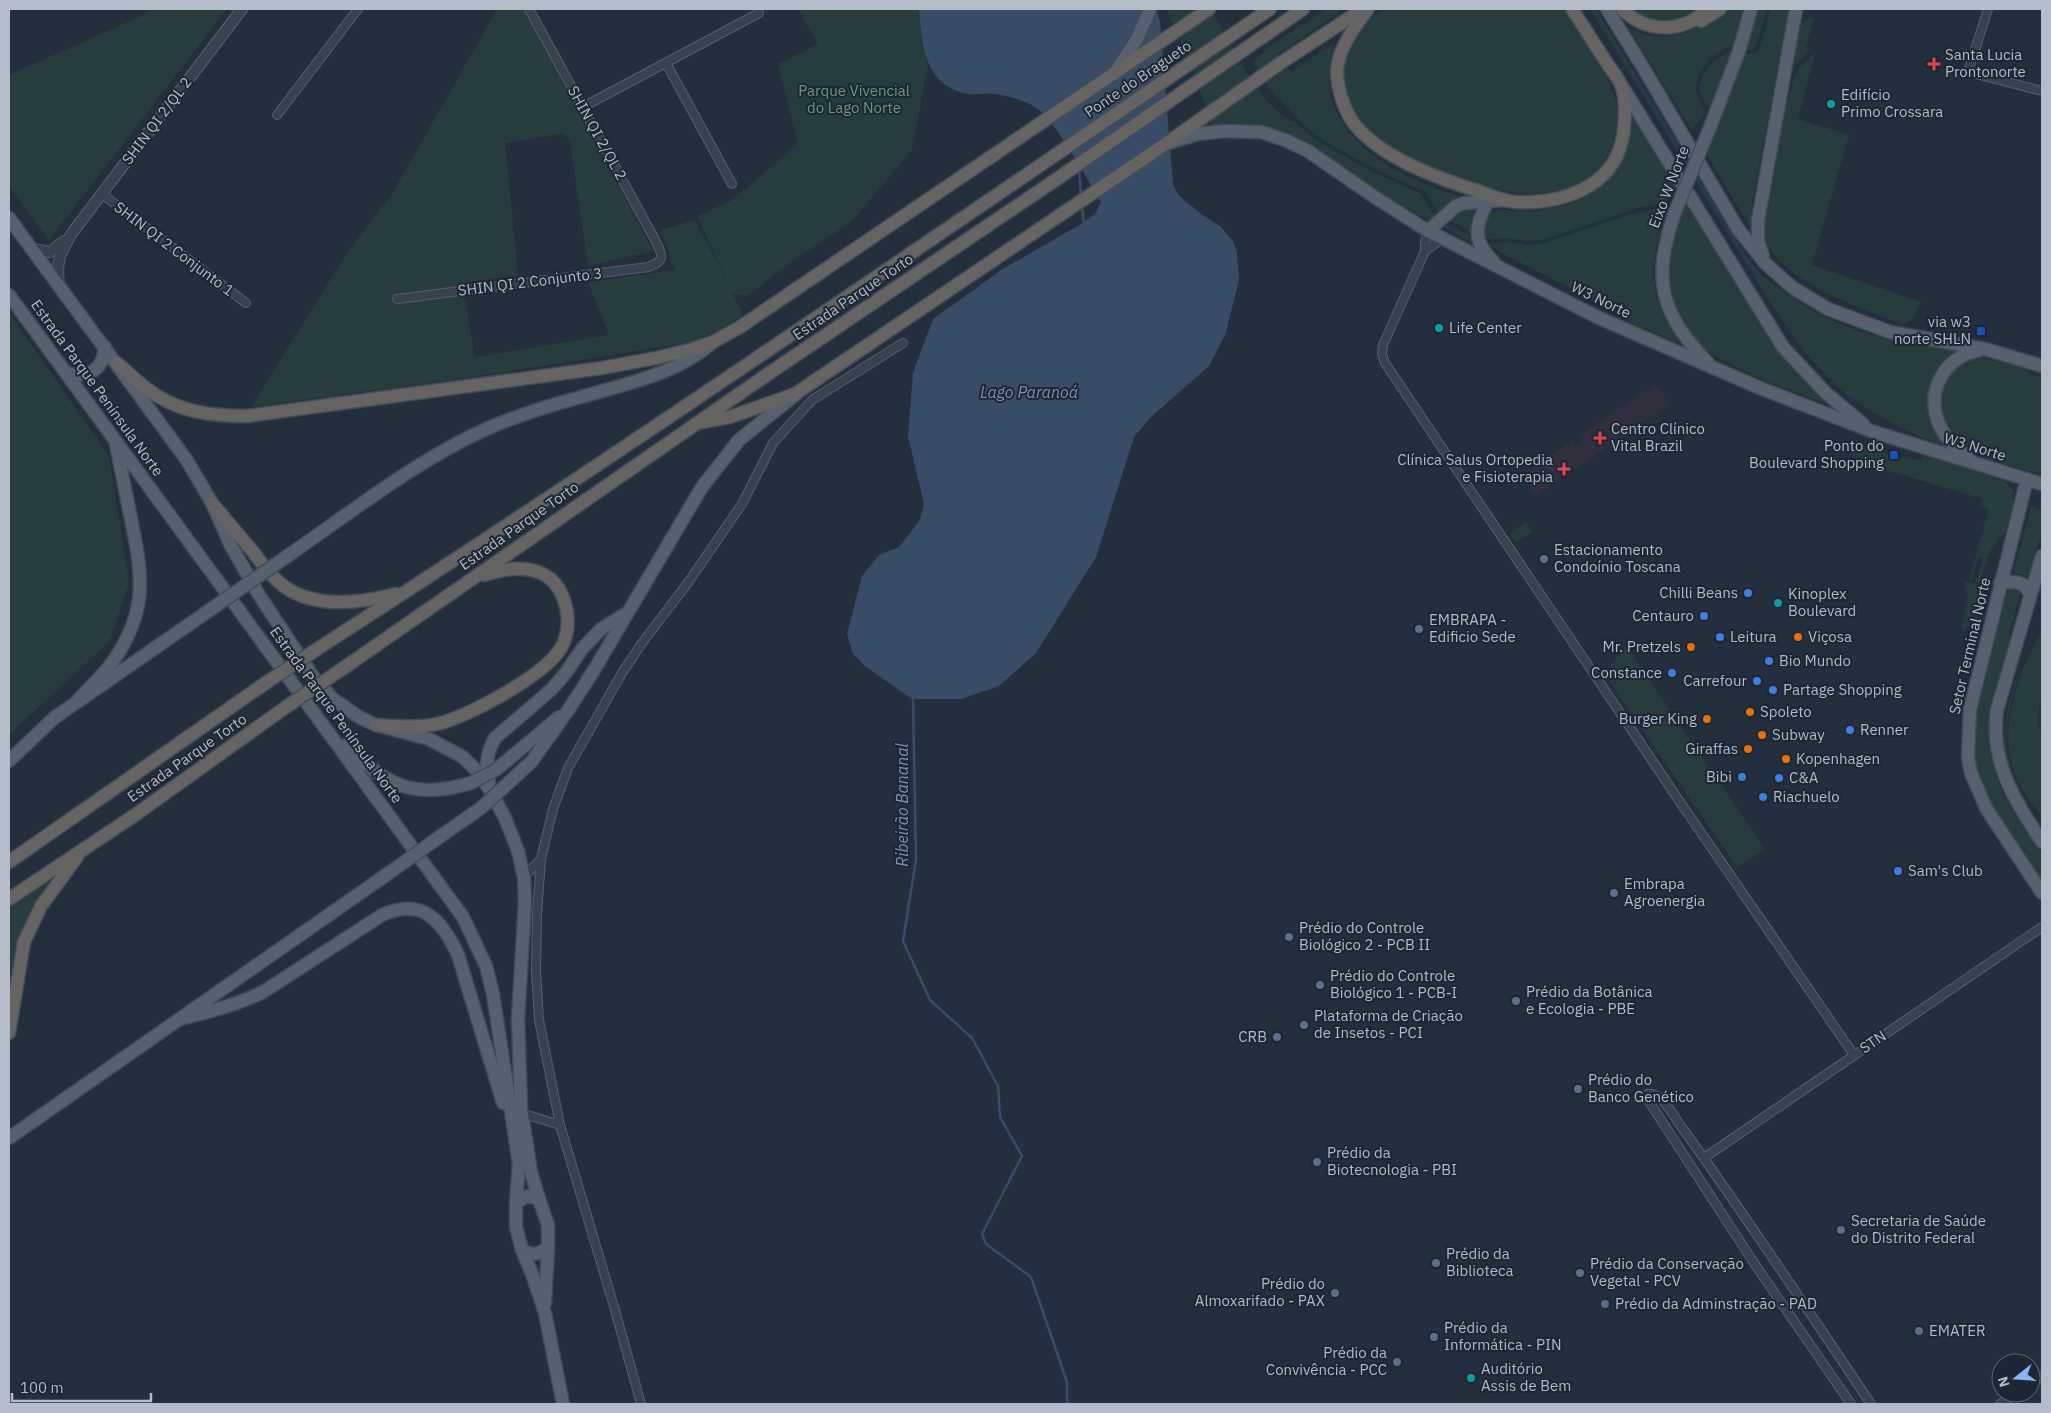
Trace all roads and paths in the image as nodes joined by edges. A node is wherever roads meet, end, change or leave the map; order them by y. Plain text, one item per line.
1 (242, 9) edge
2 (358, 9) edge
3 (1150, 9) edge
4 (1209, 9) edge
5 (1270, 9) edge
6 (1303, 9) edge
7 (1363, 9) edge
8 (1368, 9) edge
9 (1572, 9) edge
10 (1606, 9) edge
11 (1622, 9) edge
12 (1707, 9) edge
13 (1720, 9) edge
14 (1751, 9) edge
15 (1796, 9) edge
16 (1988, 9) edge
17 (532, 10) edge
18 (759, 13) dead end
19 (1685, 24) junction
20 (666, 63) junction
21 (1114, 74) junction
22 (1622, 86) junction
23 (2042, 91) edge
24 (583, 107) junction
25 (277, 115) dead end
26 (1164, 145) junction
27 (1039, 166) joint
28 (732, 184) dead end
29 (102, 194) junction
30 (1505, 200) junction
31 (1487, 203) junction
32 (9, 218) edge
33 (1428, 230) junction
34 (72, 233) junction
35 (1443, 238) junction
36 (32, 249) junction
37 (1425, 251) junction
38 (661, 259) joint
39 (1765, 264) junction
40 (1498, 265) junction
41 (59, 285) junction
42 (9, 295) edge
43 (398, 299) dead end
44 (246, 303) dead end
45 (713, 342) junction
46 (904, 343) dead end
47 (105, 347) junction
48 (1985, 349) junction
49 (117, 363) junction
50 (2042, 366) edge
51 (1713, 368) junction
52 (67, 373) junction
53 (796, 394) junction
54 (698, 422) junction
55 (1873, 432) junction
56 (115, 440) junction
57 (1973, 463) junction
58 (2027, 479) junction
59 (2042, 484) edge
60 (212, 503) junction
61 (2042, 556) edge
62 (472, 578) junction
63 (2000, 584) junction
64 (408, 590) junction
65 (2030, 595) junction
66 (627, 613) junction
67 (78, 700) junction
68 (569, 709) junction
69 (315, 713) junction
70 (376, 725) junction
71 (9, 761) edge
72 (491, 792) junction
73 (2042, 842) edge
74 (82, 851) junction
75 (541, 859) junction
76 (9, 862) edge
77 (524, 877) junction
78 (2042, 893) edge
79 (9, 899) edge
80 (2042, 927) edge
81 (180, 1019) junction
82 (9, 1033) edge
83 (1854, 1055) junction
84 (522, 1113) junction
85 (30, 1124) junction
86 (560, 1125) junction
87 (514, 1130) junction
88 (9, 1131) edge
89 (9, 1138) edge
90 (1704, 1158) junction
91 (539, 1199) junction
92 (516, 1203) junction
93 (548, 1247) junction
94 (522, 1250) junction
95 (545, 1312) junction
96 (564, 1404) edge
97 (641, 1404) edge
98 (1851, 1404) edge
99 (1871, 1404) edge

1 - 29 street, SHIN QI 2/QL 2
2 - 25 street
3 - 21 main road
4 - 21 highway
5 - 27 highway, Ponte do Bragueto
6 - 54 highway, Estrada Parque Torto
7 - 26 highway
8 - 30 highway
9 - 22 highway
10 - 39 main road
11 - 19 highway
12 - 19 highway
13 - 19 highway
14 - 51 main road, Eixo W Norte, bridge
15 - 39 main road
16 - 23 street
17 - 24 street, SHIN QI 2/QL 2
18 - 20 street
20 - 24 street
20 - 28 street
21 - 45 highway
22 - 30 highway
22 - 55 main road
24 - 38 street, SHIN QI 2/QL 2
26 - 33 main road, W3 Norte
26 - 53 highway
27 - 64 highway, Estrada Parque Torto
29 - 34 street, SHIN QI 2/QL 2
29 - 44 street, SHIN QI 2 Conjunto 1
30 - 31 main road
31 - 33 main road
31 - 40 main road
32 - 36 main road, Estrada Parque Península Norte
33 - 35 main road, W3 Norte
33 - 37 street
34 - 36 street, SHIN QI 2/QL 2
34 - 41 street, SHIN QI 2/QL 2
35 - 37 street
35 - 40 main road, W3 Norte
36 - 41 main road, Estrada Parque Península Norte
37 - 83 street
38 - 43 street, SHIN QI 2 Conjunto 3
39 - 48 main road
40 - 51 main road, W3 Norte
41 - 47 main road, Estrada Parque Península Norte
42 - 52 main road, Estrada Parque Península Norte
45 - 49 highway
45 - 67 main road, bridge
46 - 75 street
47 - 49 main road, Estrada Parque Península Norte
47 - 52 main road
48 - 50 main road
48 - 57 main road
49 - 60 main road, Estrada Parque Península Norte
51 - 55 main road, W3 Norte
52 - 56 main road, Estrada Parque Península Norte
53 - 54 highway
53 - 66 main road
54 - 62 highway, Estrada Parque Torto
55 - 57 main road, W3 Norte
56 - 67 main road
56 - 69 main road, Estrada Parque Península Norte
57 - 58 main road, W3 Norte
58 - 59 main road, W3 Norte
58 - 63 main road, Setor Terminal Norte
60 - 64 highway
60 - 70 main road, Estrada Parque Península Norte
61 - 65 main road
62 - 70 highway
62 - 74 highway, Estrada Parque Torto, bridge
63 - 65 main road
63 - 78 main road, Setor Terminal Norte
64 - 76 highway, Estrada Parque Torto, bridge
65 - 73 main road
66 - 68 main road
66 - 72 main road
67 - 71 main road
68 - 69 main road, bridge
68 - 81 main road, bridge
69 - 87 main road, Estrada Parque Península Norte
70 - 72 main road, Estrada Parque Península Norte
72 - 77 main road, Estrada Parque Península Norte
74 - 79 highway, Estrada Parque Torto
74 - 82 highway
75 - 77 street
75 - 86 street
77 - 84 main road, Estrada Parque Península Norte
80 - 83 street, STN
81 - 85 main road
81 - 87 main road
83 - 90 street, STN
84 - 86 street
84 - 91 main road, Estrada Parque Península Norte
85 - 88 main road
85 - 89 main road
86 - 97 street
87 - 92 main road, Estrada Parque Península Norte
90 - 98 street
90 - 99 street
91 - 92 main road
91 - 93 main road, Estrada Parque Península Norte
92 - 94 main road, Estrada Parque Península Norte
93 - 94 main road
93 - 95 main road
94 - 95 main road
95 - 96 main road

